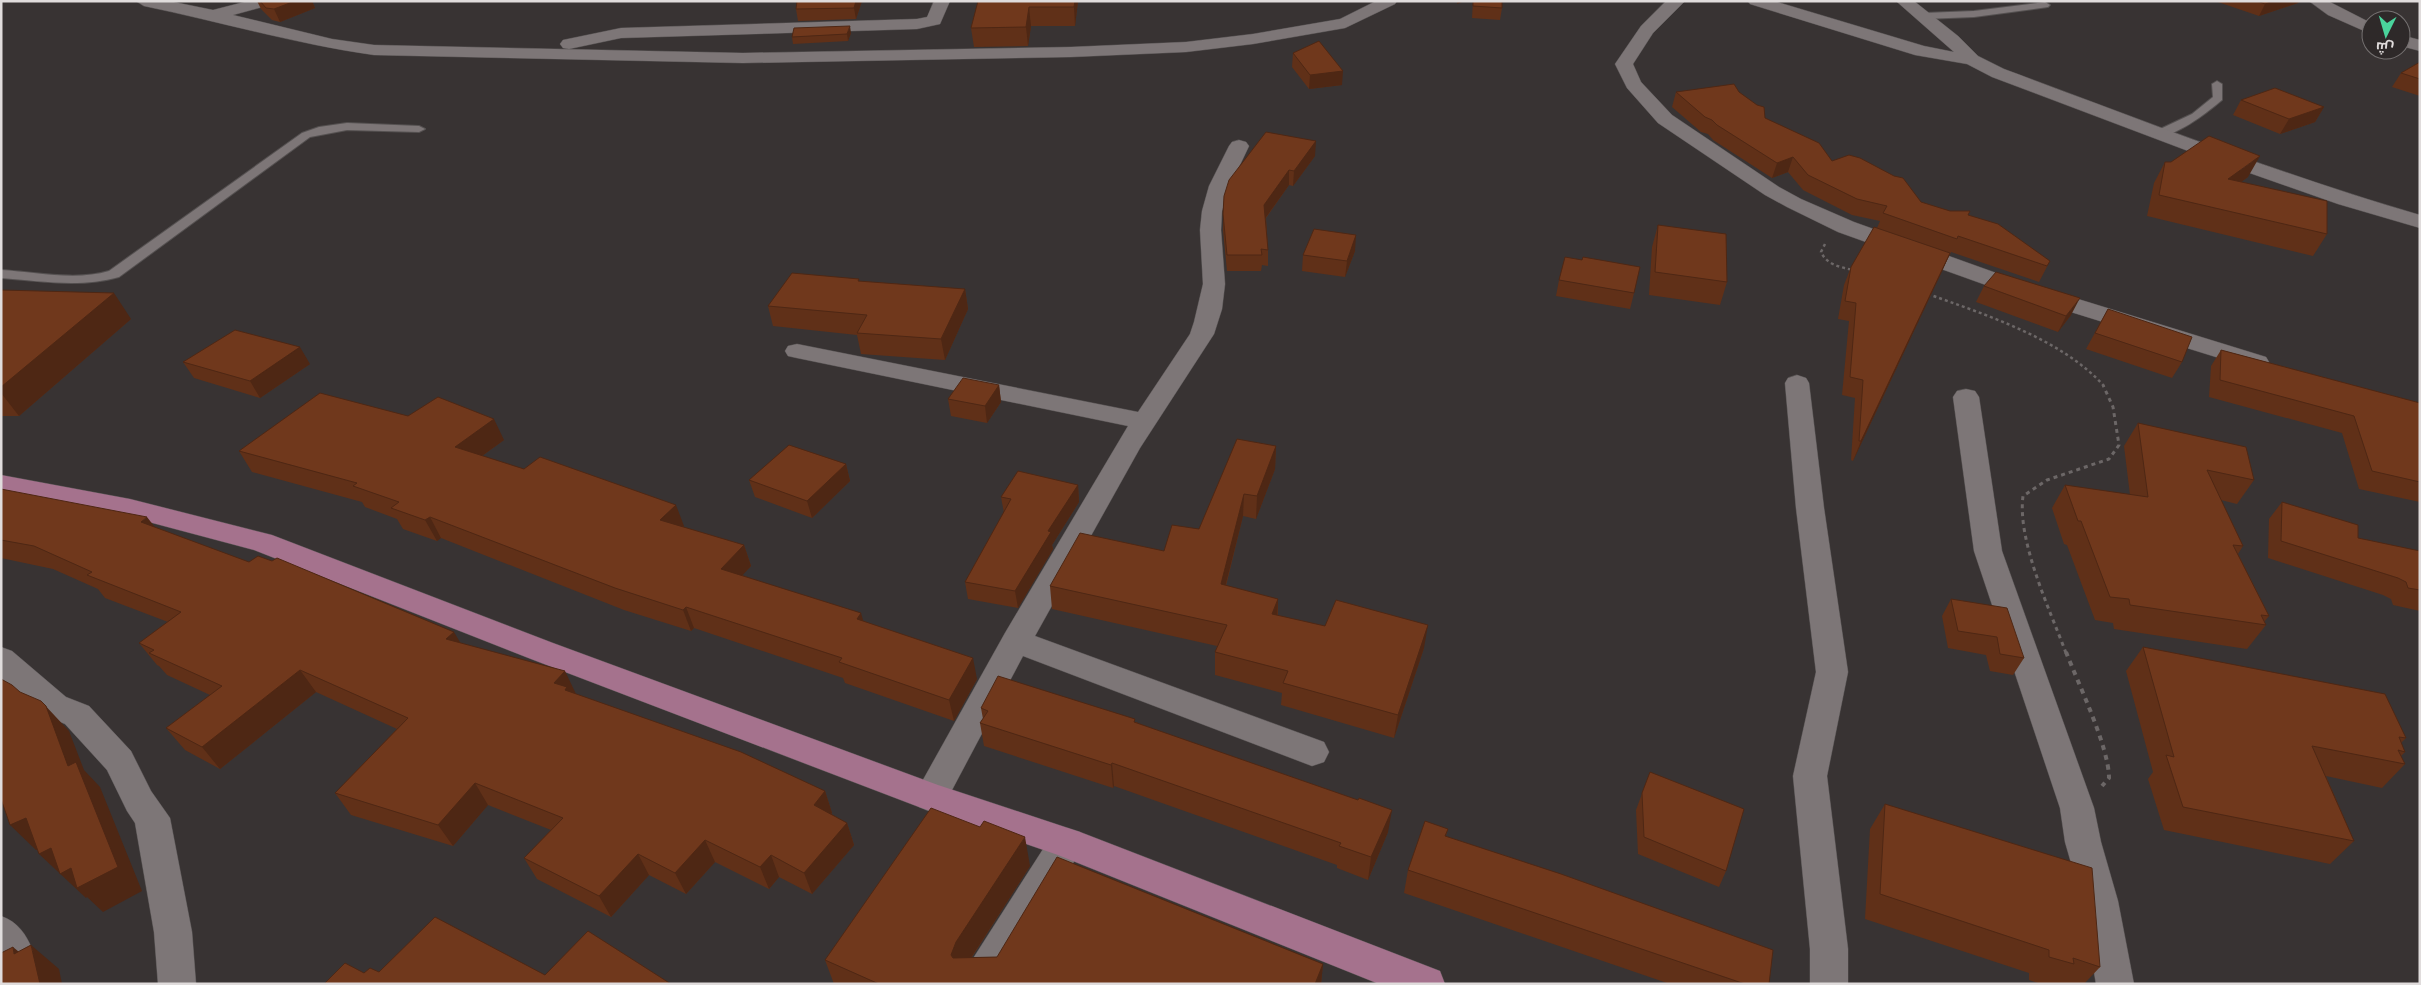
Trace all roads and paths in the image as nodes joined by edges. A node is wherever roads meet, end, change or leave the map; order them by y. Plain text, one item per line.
1 (144, 1) edge
2 (268, 1) edge
3 (942, 1) edge
4 (1389, 1) edge
5 (1677, 1) edge
6 (1756, 1) edge
7 (1904, 1) edge
8 (2317, 1) edge
9 (2046, 6) dead end
10 (213, 15) junction
11 (1924, 16) junction
12 (2361, 24) edge
13 (541, 54) junction
14 (1972, 60) junction
15 (2217, 84) dead end
16 (418, 129) dead end
17 (2160, 133) junction
18 (1239, 146) dead end
19 (2420, 222) edge
20 (1846, 227) junction
21 (1858, 272) edge
22 (1, 274) edge
23 (1927, 294) edge
24 (796, 351) dead end
25 (2276, 367) edge
26 (1797, 383) dead end
27 (1966, 396) dead end
28 (1144, 420) junction
29 (1, 484) edge
30 (1016, 641) junction
31 (1, 659) edge
32 (1312, 752) dead end
33 (931, 797) junction
34 (2077, 808) junction
35 (1067, 844) junction
36 (177, 984) edge
37 (979, 984) edge
38 (1426, 984) edge
39 (1829, 984) edge
40 (2115, 984) edge

1 - 10 street
2 - 10 street
3 - 13 street
4 - 13 street
5 - 20 street
6 - 14 street
7 - 11 street
8 - 12 street
9 - 11 lane
10 - 13 street
11 - 14 street
14 - 17 street
15 - 17 lane
16 - 22 lane
17 - 19 street
18 - 28 street
20 - 21 path
20 - 25 street
23 - 34 path
24 - 28 street
26 - 39 street
27 - 34 street
28 - 30 street
29 - 33 main road
30 - 32 street
30 - 33 street
31 - 36 street
33 - 35 main road
34 - 40 street
35 - 37 street
35 - 38 main road

